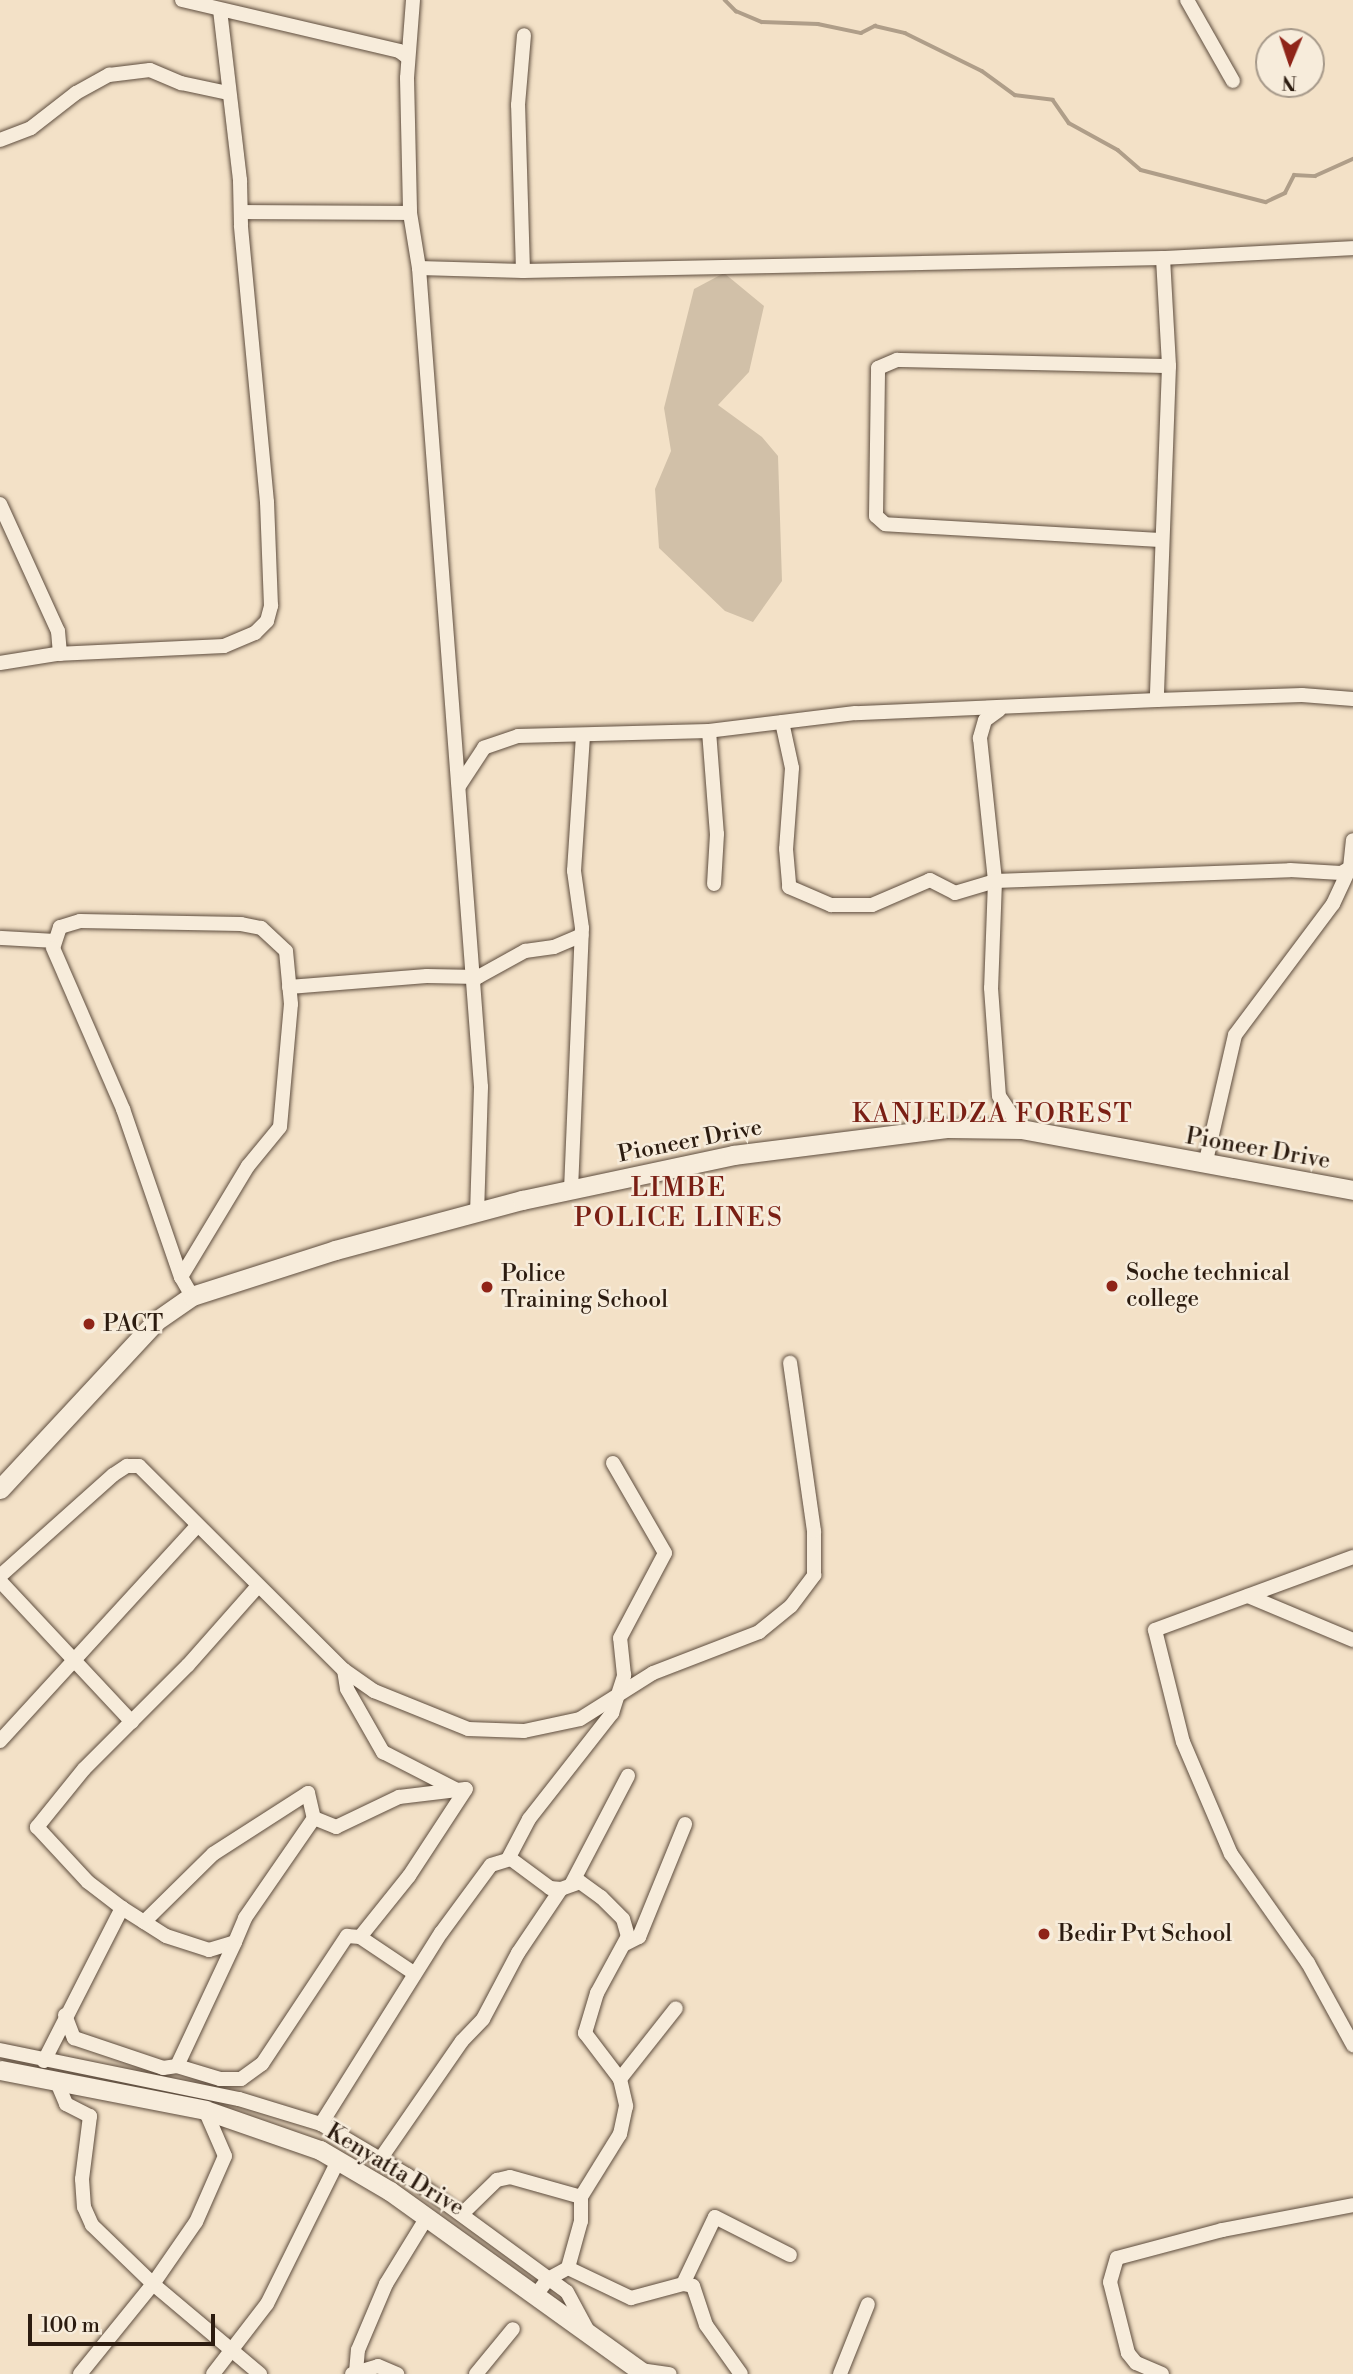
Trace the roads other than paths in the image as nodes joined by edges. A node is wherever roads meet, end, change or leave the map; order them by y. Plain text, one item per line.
1 (182, 0) edge
2 (413, 0) edge
3 (1187, 0) edge
4 (220, 10) junction
5 (524, 35) dead end
6 (407, 57) junction
7 (1233, 81) dead end
8 (228, 93) junction
9 (0, 140) edge
10 (241, 212) junction
11 (410, 213) junction
12 (1353, 248) edge
13 (1163, 258) junction
14 (419, 268) junction
15 (523, 271) junction
16 (1169, 366) junction
17 (0, 505) edge
18 (1160, 540) junction
19 (60, 654) junction
20 (0, 663) edge
21 (1353, 699) edge
22 (1157, 700) junction
23 (999, 710) junction
24 (782, 722) junction
25 (709, 731) junction
26 (583, 736) junction
27 (459, 786) junction
28 (1353, 840) edge
29 (1350, 867) junction
30 (995, 881) junction
31 (714, 884) dead end
32 (582, 935) junction
33 (0, 938) edge
34 (53, 941) junction
35 (472, 974) junction
36 (289, 987) junction
37 (1021, 1129) junction
38 (1205, 1165) junction
39 (571, 1190) junction
40 (1353, 1190) edge
41 (477, 1213) junction
42 (181, 1277) junction
43 (192, 1296) junction
44 (790, 1363) dead end
45 (613, 1463) dead end
46 (0, 1489) edge
47 (197, 1526) junction
48 (1353, 1557) edge
49 (0, 1578) edge
50 (258, 1586) junction
51 (1248, 1596) junction
52 (1353, 1640) edge
53 (75, 1659) junction
54 (344, 1670) junction
55 (618, 1695) junction
56 (132, 1721) junction
57 (0, 1741) edge
58 (628, 1776) dead end
59 (455, 1789) junction
60 (314, 1818) junction
61 (685, 1824) dead end
62 (508, 1859) junction
63 (566, 1886) junction
64 (122, 1908) junction
65 (144, 1922) junction
66 (360, 1937) junction
67 (235, 1942) junction
68 (625, 1944) junction
69 (415, 1974) junction
70 (676, 2008) dead end
71 (65, 2015) junction
72 (1353, 2045) edge
73 (0, 2050) edge
74 (44, 2061) junction
75 (177, 2066) junction
76 (0, 2070) edge
77 (620, 2079) junction
78 (56, 2080) junction
79 (205, 2110) junction
80 (321, 2124) junction
81 (381, 2158) junction
82 (338, 2161) junction
83 (581, 2197) junction
84 (1353, 2205) edge
85 (462, 2214) junction
86 (427, 2217) junction
87 (790, 2255) dead end
88 (568, 2268) junction
89 (153, 2284) junction
90 (684, 2284) junction
91 (542, 2287) junction
92 (868, 2304) dead end
93 (513, 2329) dead end
94 (232, 2351) junction
95 (638, 2372) edge
96 (354, 2373) edge
97 (80, 2374) edge
98 (213, 2374) edge
99 (260, 2374) edge
100 (397, 2374) edge
101 (476, 2374) edge
102 (670, 2374) edge
103 (741, 2374) edge
104 (840, 2374) edge
105 (1163, 2374) edge

1 - 4 street
2 - 6 street
3 - 7 street
4 - 6 street
4 - 8 street
5 - 15 street
6 - 11 street
8 - 9 street
8 - 10 street
10 - 11 street
10 - 19 street
11 - 14 street
12 - 13 street
13 - 15 street
13 - 16 street
14 - 15 street
14 - 27 street
16 - 18 street
16 - 18 street
17 - 19 street
18 - 22 street
19 - 20 street
21 - 22 street
22 - 23 street
23 - 24 street
23 - 30 street
24 - 25 street
24 - 30 street
25 - 26 street
25 - 31 street
26 - 27 street
26 - 32 street
27 - 35 street
28 - 29 street
29 - 30 street
29 - 38 street
30 - 37 street
32 - 35 street
32 - 39 street
33 - 34 street
34 - 36 street
34 - 42 street
35 - 36 street
35 - 41 street
36 - 42 street
37 - 38 street, Pioneer Drive
37 - 39 street, Pioneer Drive
38 - 40 street, Pioneer Drive
39 - 41 street, Pioneer Drive
41 - 43 street, Pioneer Drive
42 - 43 street
43 - 46 street, Pioneer Drive
44 - 55 street
45 - 55 street
47 - 49 street
47 - 50 street
47 - 53 street
48 - 51 street
49 - 53 street
50 - 54 street
50 - 56 street
51 - 52 street
51 - 72 street
53 - 56 street
53 - 57 street
54 - 55 street
54 - 59 street
55 - 62 street
56 - 64 street
58 - 63 street
59 - 60 street
59 - 66 street
60 - 65 street
60 - 67 street
61 - 68 street
62 - 63 street
62 - 69 street
63 - 68 street
63 - 81 street
64 - 65 street
64 - 71 street
65 - 67 street
66 - 69 street
66 - 75 street
67 - 75 street
68 - 77 street
69 - 80 street
70 - 77 street
71 - 74 street
71 - 75 street
73 - 74 street
74 - 80 street
76 - 78 street, Kenyatta Drive
77 - 83 street
78 - 79 street, Kenyatta Drive
78 - 89 street
79 - 82 street, Kenyatta Drive
79 - 89 street
80 - 81 street
81 - 85 street
82 - 86 street, Kenyatta Drive
82 - 94 street
83 - 85 street
83 - 88 street
84 - 105 street
85 - 91 street
86 - 91 street, Kenyatta Drive
86 - 96 street
87 - 90 street
88 - 90 street
88 - 91 street
89 - 94 street
89 - 97 street
90 - 103 street
91 - 95 street, Kenyatta Drive
92 - 104 street
93 - 101 street
94 - 98 street
94 - 99 street
95 - 102 street
96 - 100 street

